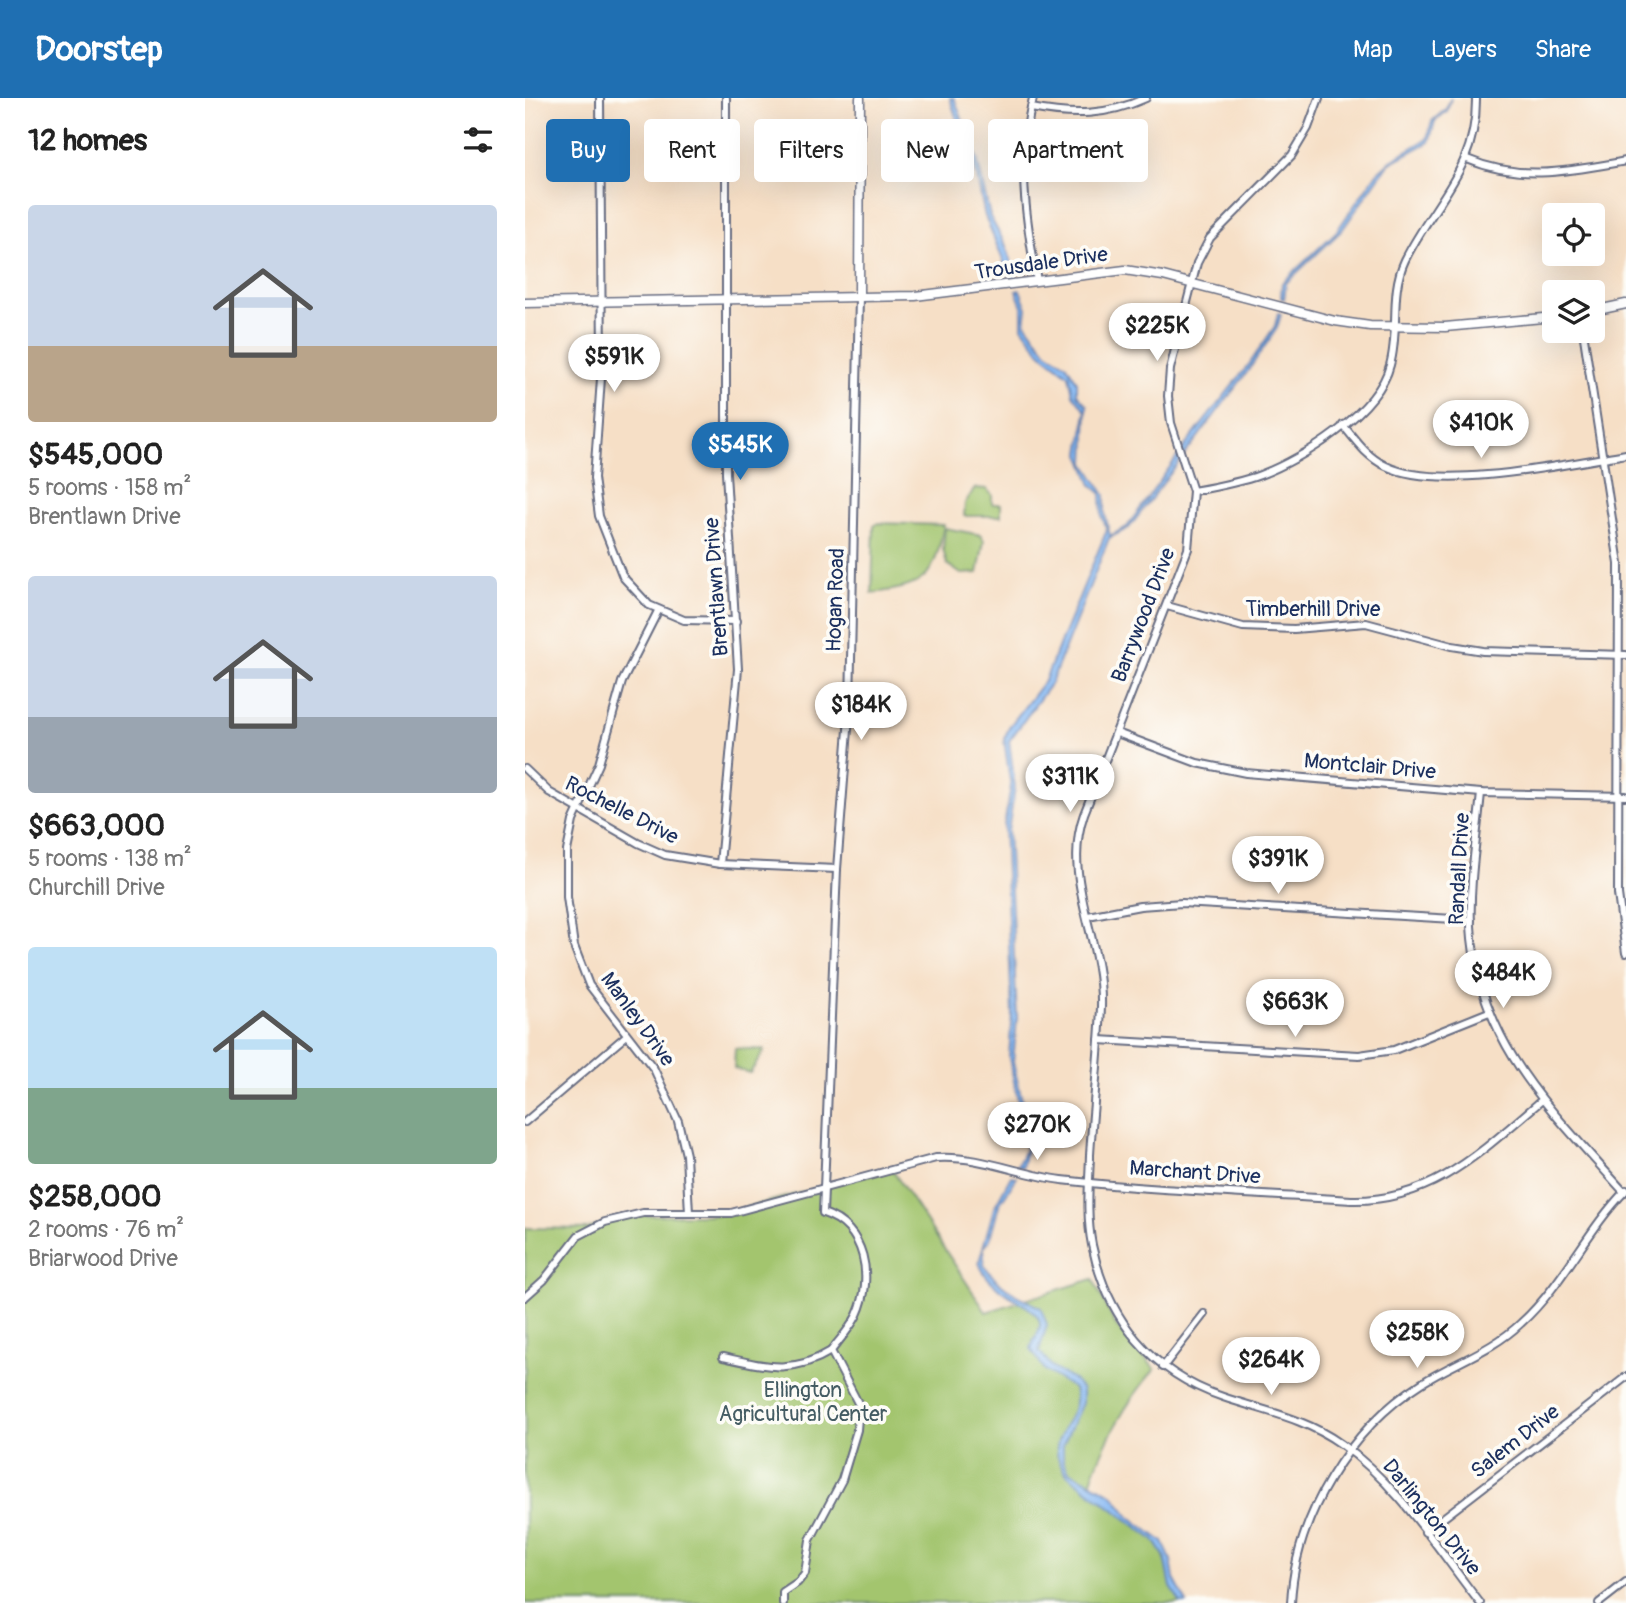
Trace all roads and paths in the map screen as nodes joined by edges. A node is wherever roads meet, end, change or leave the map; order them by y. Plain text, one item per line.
1 (600, 98) edge
2 (726, 98) edge
3 (860, 98) edge
4 (1033, 98) edge
5 (1146, 98) edge
6 (1319, 98) edge
7 (1476, 98) edge
8 (1031, 107) junction
9 (1467, 159) junction
10 (1626, 161) edge
11 (1037, 281) junction
12 (1191, 282) junction
13 (859, 298) junction
14 (726, 299) junction
15 (525, 303) edge
16 (602, 303) junction
17 (1626, 304) edge
18 (1605, 308) edge
19 (1542, 318) edge
20 (1394, 328) junction
21 (1585, 343) edge
22 (1343, 425) junction
23 (1626, 454) edge
24 (1604, 458) junction
25 (1192, 491) junction
26 (1167, 606) junction
27 (658, 611) junction
28 (736, 621) junction
29 (1623, 655) edge
30 (1117, 733) junction
31 (525, 769) edge
32 (1481, 793) junction
33 (1622, 796) edge
34 (579, 809) junction
35 (720, 864) junction
36 (837, 869) junction
37 (1088, 916) junction
38 (1471, 920) junction
39 (1626, 953) edge
40 (1489, 1012) junction
41 (627, 1035) junction
42 (1099, 1040) junction
43 (1542, 1100) junction
44 (525, 1122) edge
45 (1089, 1183) junction
46 (826, 1186) junction
47 (1625, 1191) edge
48 (688, 1213) junction
49 (525, 1297) edge
50 (1204, 1314) dead end
51 (831, 1351) junction
52 (723, 1357) dead end
53 (1163, 1367) junction
54 (1626, 1377) edge
55 (1351, 1451) junction
56 (1425, 1532) junction
57 (1626, 1582) edge
58 (783, 1603) edge
59 (1291, 1603) edge
60 (1480, 1603) edge
61 (1599, 1603) edge

1 - 16 street
2 - 14 street, Brentlawn Drive
3 - 13 street, Hogan Road
4 - 8 street
5 - 8 street
6 - 12 street, Barrywood Drive
7 - 9 street
8 - 11 street
9 - 10 street
9 - 20 street
11 - 12 street, Trousdale Drive
11 - 13 street, Trousdale Drive
12 - 20 street, Trousdale Drive
12 - 25 street, Barrywood Drive
13 - 14 street, Trousdale Drive
13 - 36 street, Hogan Road
14 - 16 street, Trousdale Drive
14 - 28 street, Brentlawn Drive
15 - 16 street, Trousdale Drive
16 - 27 street
17 - 18 street
19 - 20 street, Trousdale Drive
20 - 22 street
21 - 24 street
22 - 24 street
22 - 25 street
23 - 24 street
24 - 29 street
25 - 26 street, Barrywood Drive
26 - 29 street, Timberhill Drive
26 - 30 street, Barrywood Drive
27 - 28 street
27 - 34 street, Manley Drive
28 - 35 street, Brentlawn Drive
29 - 33 street
30 - 32 street, Montclair Drive
30 - 37 street, Barrywood Drive
31 - 34 street, Rochelle Drive
32 - 33 street, Montclair Drive
32 - 38 street, Randall Drive
33 - 39 street
34 - 35 street, Rochelle Drive
34 - 41 street, Manley Drive
35 - 36 street, Rochelle Drive
36 - 46 street, Hogan Road
37 - 38 street
37 - 42 street, Barrywood Drive
38 - 40 street, Randall Drive
40 - 42 street
40 - 43 street, Randall Drive
41 - 44 street
41 - 48 street, Manley Drive
42 - 45 street, Barrywood Drive
43 - 45 street, Marchant Drive
43 - 47 street, Randall Drive
45 - 46 street, Marchant Drive
45 - 53 street, Darlington Drive
46 - 48 street, Marchant Drive
46 - 51 street, Hogan Road
47 - 55 street
48 - 49 street, Marchant Drive
50 - 53 street
51 - 52 street
51 - 58 street
53 - 55 street, Darlington Drive
54 - 56 street, Salem Drive
55 - 56 street, Darlington Drive
55 - 59 street
56 - 60 street, Darlington Drive
57 - 61 street

